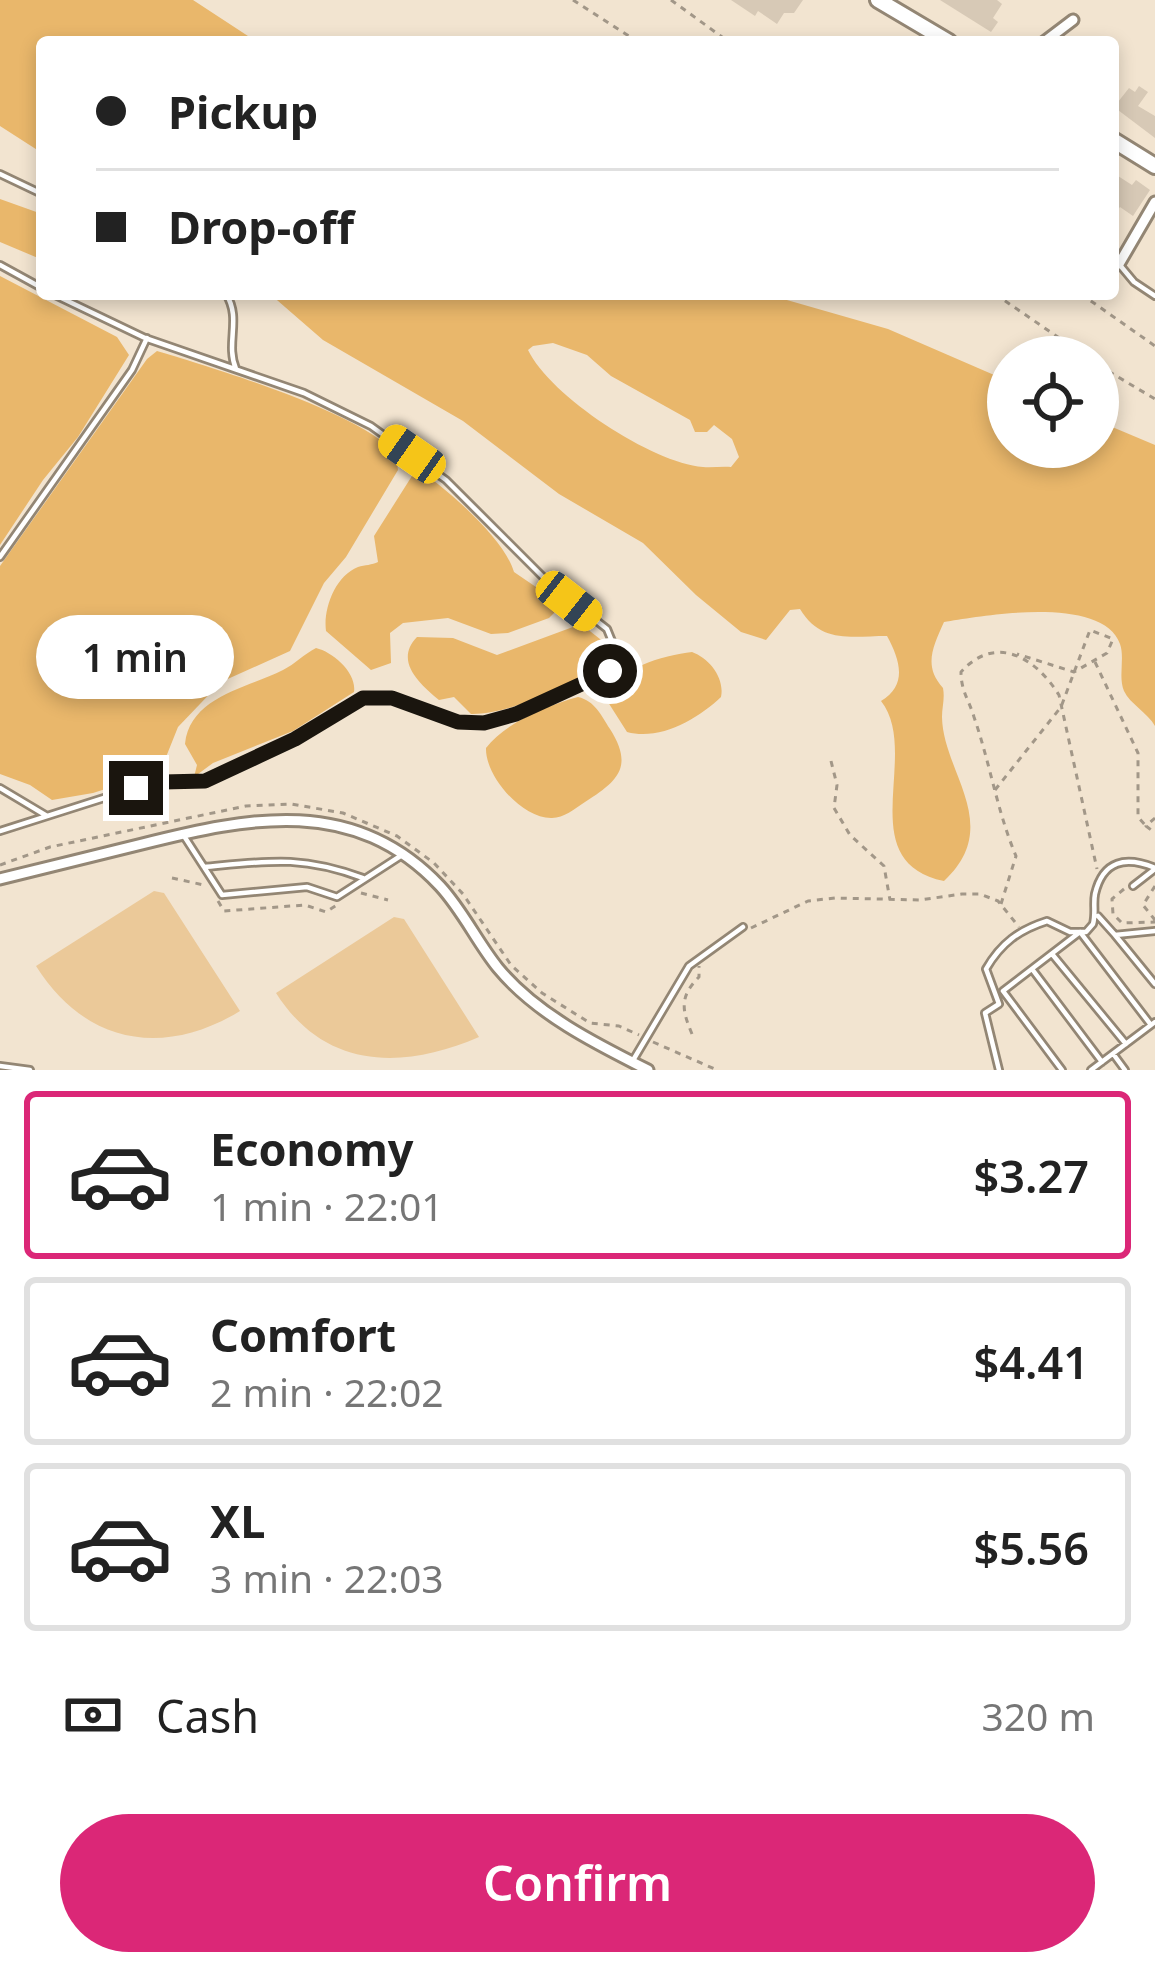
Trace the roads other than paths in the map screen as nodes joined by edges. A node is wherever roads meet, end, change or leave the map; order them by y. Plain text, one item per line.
1 (878, 0) edge
2 (1073, 20) dead end
3 (939, 36) edge
4 (1052, 36) edge
5 (1119, 144) edge
6 (1155, 166) edge
7 (0, 174) edge
8 (36, 191) edge
9 (1155, 202) edge
10 (1119, 264) joint
11 (0, 265) edge
12 (36, 284) edge
13 (1155, 296) edge
14 (66, 300) edge
15 (229, 300) edge
16 (147, 338) junction
17 (236, 369) junction
18 (0, 557) edge
19 (0, 788) edge
20 (47, 815) junction
21 (0, 831) edge
22 (182, 834) junction
23 (402, 855) junction
24 (204, 867) junction
25 (1155, 869) edge
26 (366, 878) junction
27 (0, 879) edge
28 (1131, 886) road end
29 (1096, 913) junction
30 (743, 927) road end
31 (1080, 932) junction
32 (1155, 932) edge
33 (1115, 935) junction
34 (1052, 954) junction
35 (1032, 969) junction
36 (1155, 984) edge
37 (994, 991) junction
38 (1003, 991) junction
39 (1153, 1024) edge
40 (1126, 1044) junction
41 (1112, 1054) junction
42 (632, 1062) junction
43 (1102, 1062) junction
44 (0, 1066) edge
45 (30, 1070) edge
46 (648, 1070) edge
47 (999, 1070) edge
48 (1062, 1070) edge
49 (1091, 1070) edge
50 (1125, 1070) edge

1 - 3 main road
2 - 4 street
5 - 6 main road
7 - 8 lane
9 - 10 street
10 - 13 lane
11 - 12 lane
14 - 16 lane
15 - 17 lane
16 - 17 lane
16 - 18 lane
17 - 20 lane
19 - 20 lane
20 - 21 lane
22 - 23 street
22 - 24 lane
22 - 27 street
23 - 26 lane
23 - 42 street
24 - 26 lane
24 - 26 lane
25 - 28 lane
25 - 29 lane
29 - 31 lane
29 - 33 lane
30 - 42 lane
31 - 34 lane
31 - 37 lane
31 - 39 lane
32 - 33 lane
33 - 36 lane
34 - 35 lane
34 - 40 lane
35 - 38 lane
35 - 43 lane
37 - 38 lane
37 - 47 lane
38 - 48 lane
39 - 40 lane
40 - 41 lane
41 - 43 lane
41 - 50 lane
42 - 46 street
43 - 49 lane
44 - 45 lane

